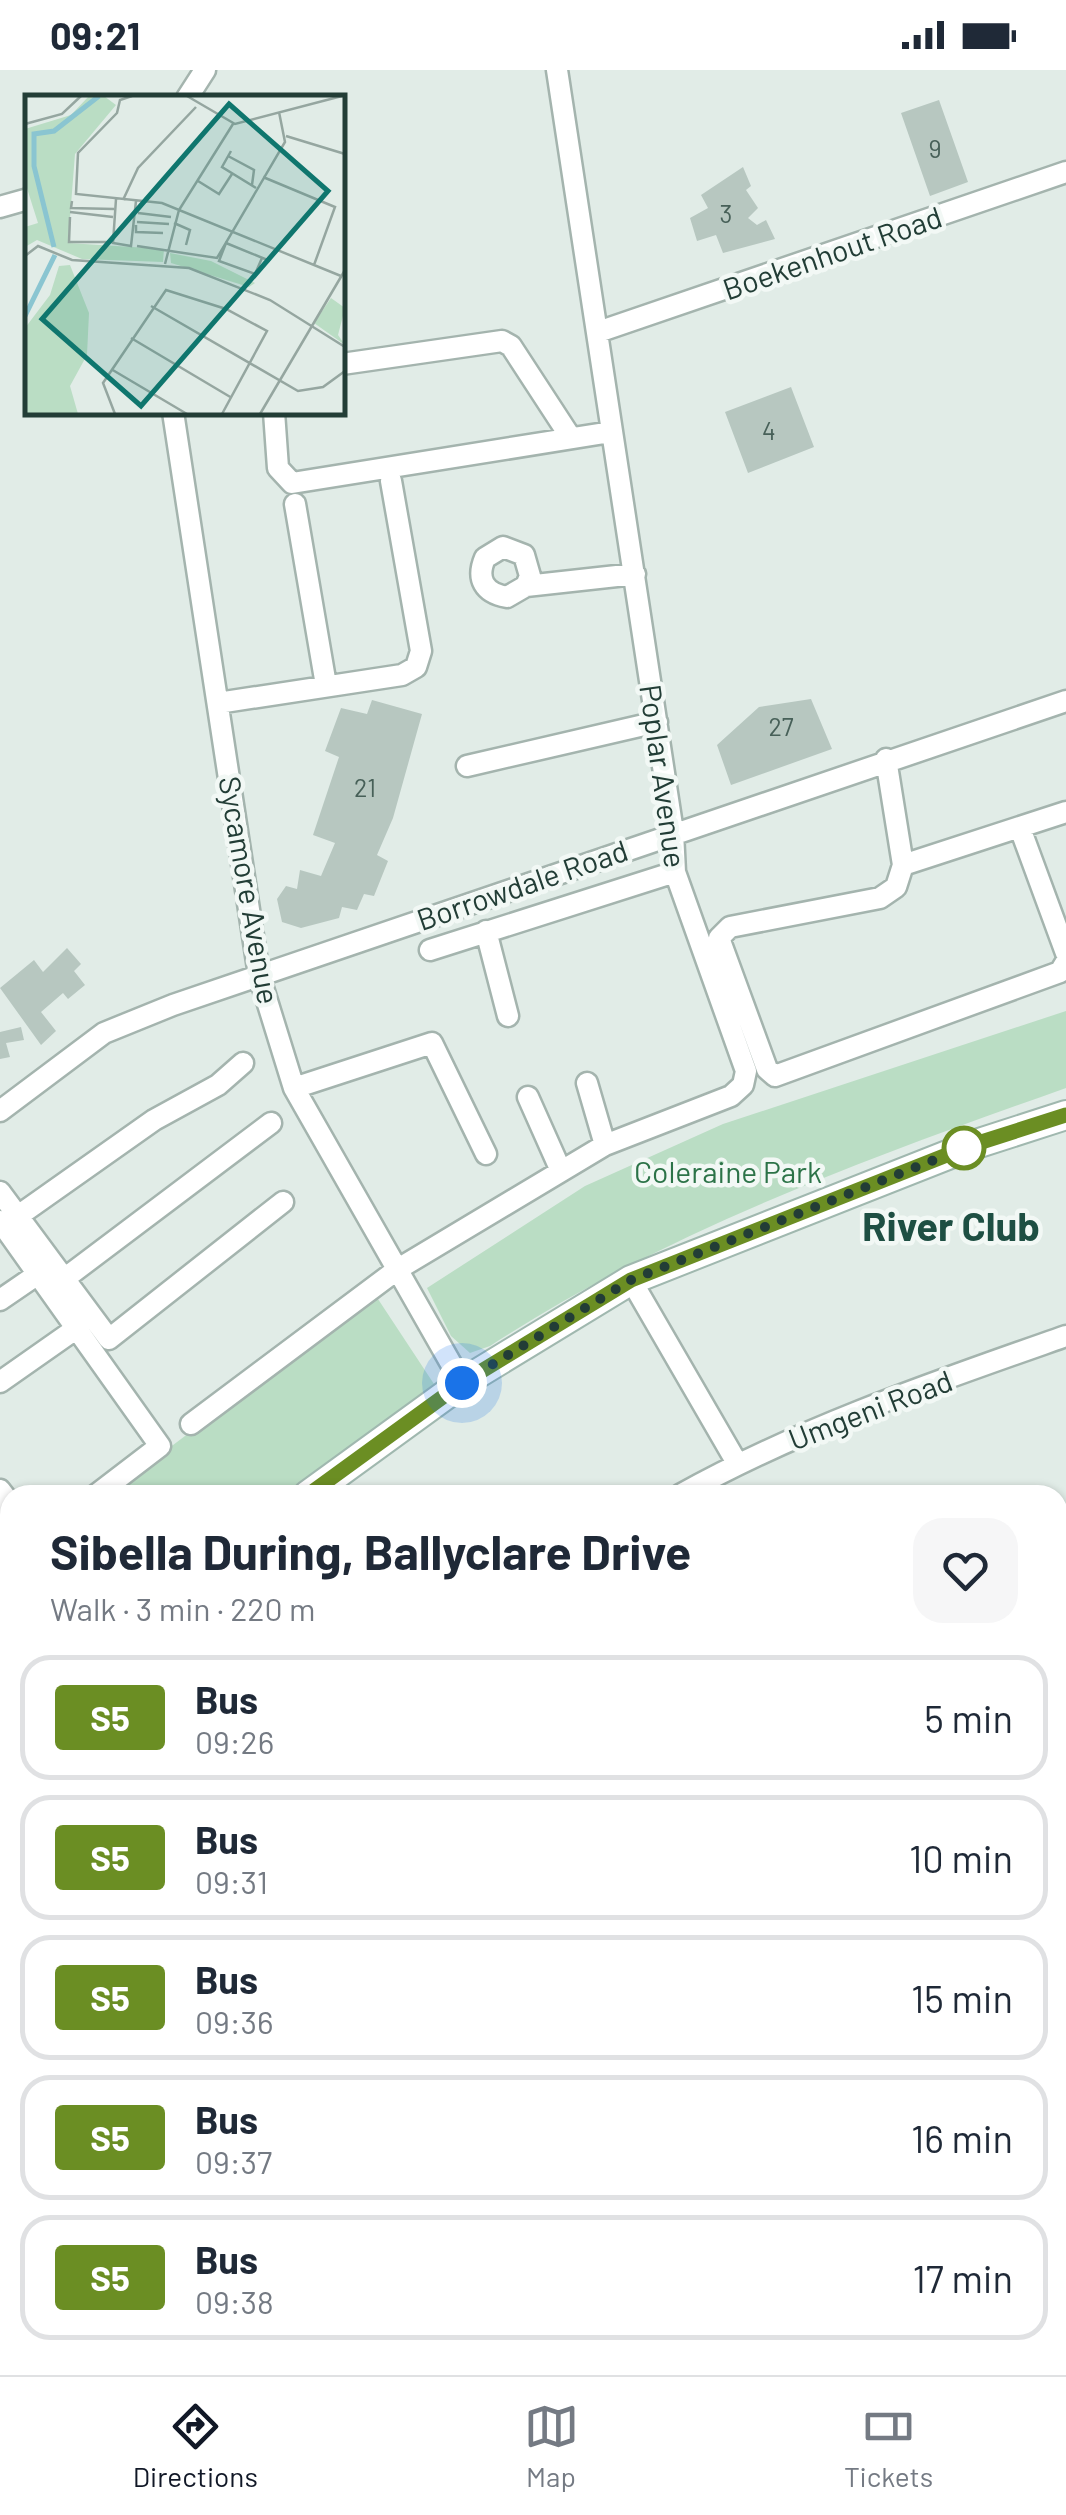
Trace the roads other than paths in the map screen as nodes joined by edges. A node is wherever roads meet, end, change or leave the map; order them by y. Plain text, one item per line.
1 (205, 70) edge
2 (557, 70) edge
3 (189, 95) edge
4 (1066, 172) edge
5 (25, 200) edge
6 (0, 207) edge
7 (598, 332) junction
8 (345, 364) edge
9 (173, 415) edge
10 (274, 415) edge
11 (610, 432) junction
12 (571, 438) junction
13 (391, 481) dead end
14 (295, 504) dead end
15 (636, 574) junction
16 (526, 586) dead end
17 (326, 685) junction
18 (1066, 700) edge
19 (218, 703) junction
20 (657, 722) junction
21 (886, 760) junction
22 (467, 766) dead end
23 (1066, 812) edge
24 (1020, 828) junction
25 (673, 832) junction
26 (903, 865) junction
27 (674, 872) junction
28 (486, 931) junction
29 (430, 950) dead end
30 (1066, 953) edge
31 (1066, 962) edge
32 (259, 976) junction
33 (508, 1016) dead end
34 (243, 1063) dead end
35 (587, 1082) dead end
36 (294, 1088) junction
37 (528, 1097) dead end
38 (0, 1111) edge
39 (1066, 1115) edge
40 (271, 1122) dead end
41 (605, 1145) junction
42 (486, 1154) dead end
43 (561, 1171) junction
44 (0, 1192) edge
45 (284, 1202) dead end
46 (9, 1218) edge
47 (398, 1268) junction
48 (38, 1274) junction
49 (64, 1279) junction
50 (631, 1280) junction
51 (0, 1300) edge
52 (77, 1328) junction
53 (1066, 1336) edge
54 (0, 1382) edge
55 (462, 1383) junction
56 (191, 1424) dead end
57 (737, 1463) junction
58 (109, 1485) edge
59 (322, 1485) edge
60 (698, 1485) edge

1 - 3 street
2 - 7 street, Poplar Avenue
4 - 7 street, Boekenhout Road
5 - 6 street
7 - 11 street, Poplar Avenue
8 - 12 street
9 - 19 street, Sycamore Avenue
10 - 12 street
11 - 12 street
11 - 15 street, Poplar Avenue
13 - 17 street
14 - 17 street
15 - 16 street
15 - 20 street, Poplar Avenue
17 - 19 street
18 - 21 street, Borrowdale Road
19 - 32 street, Sycamore Avenue
20 - 22 street
20 - 25 street, Poplar Avenue
21 - 25 street, Borrowdale Road
21 - 26 street
23 - 24 street
24 - 26 street
24 - 30 street
25 - 27 street, Poplar Avenue
25 - 32 street, Borrowdale Road
26 - 31 street
27 - 28 street
27 - 41 street, Poplar Avenue
28 - 29 street
28 - 33 street
32 - 36 street, Sycamore Avenue
32 - 38 street, Borrowdale Road
34 - 46 street
35 - 41 street
36 - 42 street
36 - 47 street, Sycamore Avenue
37 - 43 street
39 - 50 street
40 - 49 street
41 - 43 street, Poplar Avenue
43 - 47 street, Poplar Avenue
44 - 46 street
45 - 49 street
46 - 48 street
46 - 49 street
47 - 55 street, Sycamore Avenue
47 - 56 street, Poplar Avenue
48 - 51 street
48 - 52 street
50 - 55 street
50 - 57 street
52 - 54 street
52 - 58 street
53 - 57 street, Umgeni Road
55 - 59 street
57 - 60 street, Umgeni Road

